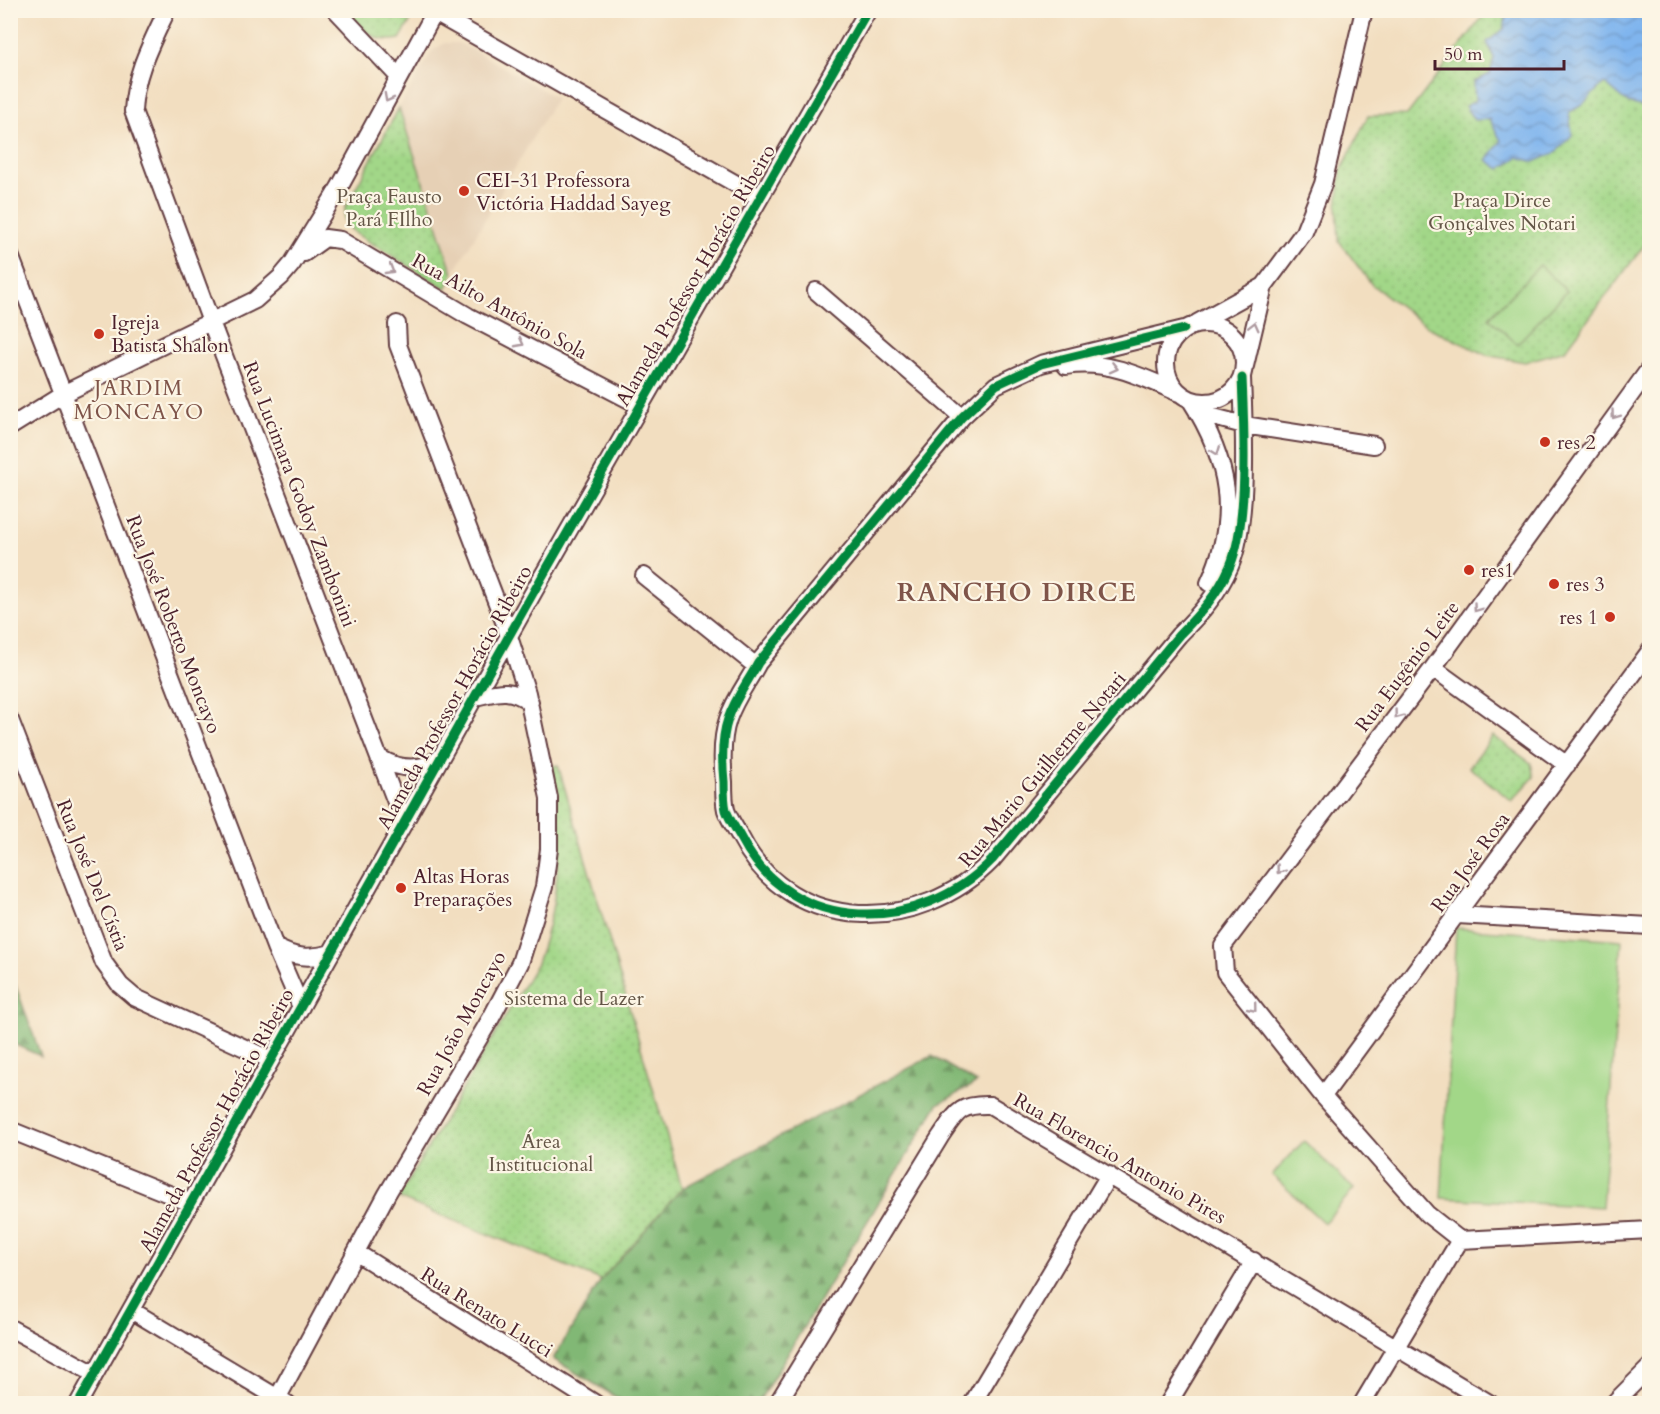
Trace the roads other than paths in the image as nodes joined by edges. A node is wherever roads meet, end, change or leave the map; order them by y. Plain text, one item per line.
1 (167, 10) edge
2 (336, 10) edge
3 (868, 10) edge
4 (1364, 10) edge
5 (436, 12) edge
6 (399, 77) junction
7 (339, 188) junction
8 (759, 197) junction
9 (340, 240) junction
10 (10, 255) edge
11 (291, 264) junction
12 (1264, 286) junction
13 (816, 291) dead end
14 (211, 322) junction
15 (397, 324) dead end
16 (1189, 327) junction
17 (1650, 368) edge
18 (1243, 372) junction
19 (996, 385) junction
20 (63, 394) junction
21 (1190, 402) junction
22 (641, 406) junction
23 (962, 417) junction
24 (1244, 425) junction
25 (10, 427) edge
26 (1374, 445) dead end
27 (644, 576) dead end
28 (1179, 636) junction
29 (508, 637) junction
30 (1650, 651) edge
31 (756, 666) junction
32 (1433, 668) junction
33 (475, 697) junction
34 (530, 702) junction
35 (10, 720) edge
36 (380, 758) junction
37 (440, 758) junction
38 (1567, 765) junction
39 (404, 823) junction
40 (1457, 915) junction
41 (1650, 926) edge
42 (275, 947) junction
43 (331, 953) junction
44 (301, 1007) junction
45 (271, 1060) junction
46 (1323, 1096) junction
47 (10, 1130) edge
48 (1109, 1175) junction
49 (191, 1203) junction
50 (1650, 1230) edge
51 (1460, 1240) junction
52 (357, 1253) junction
53 (1254, 1261) junction
54 (130, 1310) junction
55 (10, 1328) edge
56 (1398, 1346) junction
57 (1650, 1367) edge
58 (95, 1374) junction
59 (283, 1400) edge
60 (78, 1404) edge
61 (596, 1404) edge
62 (777, 1404) edge
63 (972, 1404) edge
64 (1168, 1404) edge
65 (1362, 1404) edge
66 (1491, 1404) edge
67 (1613, 1404) edge

1 - 14 street, Rua Lucimara Godoy Zambonini
2 - 6 street
3 - 8 street, Alameda Professor Horácio Ribeiro
4 - 12 street, Rua Mario Guilherme Notari
5 - 6 street
5 - 8 street
6 -> 7 street
7 - 9 street
7 - 11 street
8 - 22 street, Alameda Professor Horácio Ribeiro
9 - 11 street
9 -> 22 street, Rua Ailto Antônio Sola
10 - 20 street, Rua José Roberto Moncayo
11 - 14 street
12 - 16 street, Rua Mario Guilherme Notari
18 -> 12 street, Rua Mario Guilherme Notari
13 - 23 street
14 - 20 street
14 - 36 street, Rua Lucimara Godoy Zambonini
15 - 29 street, Rua João Moncayo
16 - 18 street, Rua Mario Guilherme Notari
16 - 19 street, Rua Mario Guilherme Notari
16 - 21 street, Rua Mario Guilherme Notari
17 -> 32 street, Rua Eugênio Leite
18 - 21 street, Rua Mario Guilherme Notari
18 - 24 street, Rua Mario Guilherme Notari
19 -> 21 street, Rua Mario Guilherme Notari
19 - 23 street, Rua Mario Guilherme Notari
20 - 25 street
20 - 42 street, Rua José Roberto Moncayo
21 - 24 street
21 -> 28 street, Rua Mario Guilherme Notari
22 - 29 street, Alameda Professor Horácio Ribeiro
23 - 31 street, Rua Mario Guilherme Notari
24 - 26 street
24 - 28 street, Rua Mario Guilherme Notari
27 - 31 street
28 - 31 street, Rua Mario Guilherme Notari
29 - 33 street, Alameda Professor Horácio Ribeiro
29 - 34 street, Rua João Moncayo
30 - 38 street, Rua José Rosa
32 - 38 street
32 -> 46 street, Rua Eugênio Leite
33 - 34 street
33 - 37 street, Alameda Professor Horácio Ribeiro
34 - 52 street, Rua João Moncayo
35 - 45 street, Rua José Del Cístia
36 - 37 street
36 - 39 street, Rua Lucimara Godoy Zambonini
37 - 39 street, Alameda Professor Horácio Ribeiro
38 - 40 street, Rua José Rosa
39 - 43 street, Alameda Professor Horácio Ribeiro
40 - 41 street
40 - 46 street, Rua José Rosa
42 - 43 street
42 - 44 street, Rua José Roberto Moncayo
43 - 44 street, Alameda Professor Horácio Ribeiro
44 - 45 street, Alameda Professor Horácio Ribeiro
45 - 49 street, Alameda Professor Horácio Ribeiro
46 - 51 street
47 - 49 street
48 - 53 street, Rua Florencio Antonio Pires
48 - 62 street, Rua Florencio Antonio Pires
48 - 63 street
49 - 54 street, Alameda Professor Horácio Ribeiro
50 - 51 street
51 - 56 street
52 - 59 street, Rua João Moncayo
52 - 61 street, Rua Renato Lucci
53 - 56 street, Rua Florencio Antonio Pires
53 - 64 street
54 - 58 street, Alameda Professor Horácio Ribeiro
54 - 59 street
55 - 58 street
56 - 65 street
56 - 66 street, Rua Florencio Antonio Pires
57 - 67 street
58 - 60 street, Alameda Professor Horácio Ribeiro

